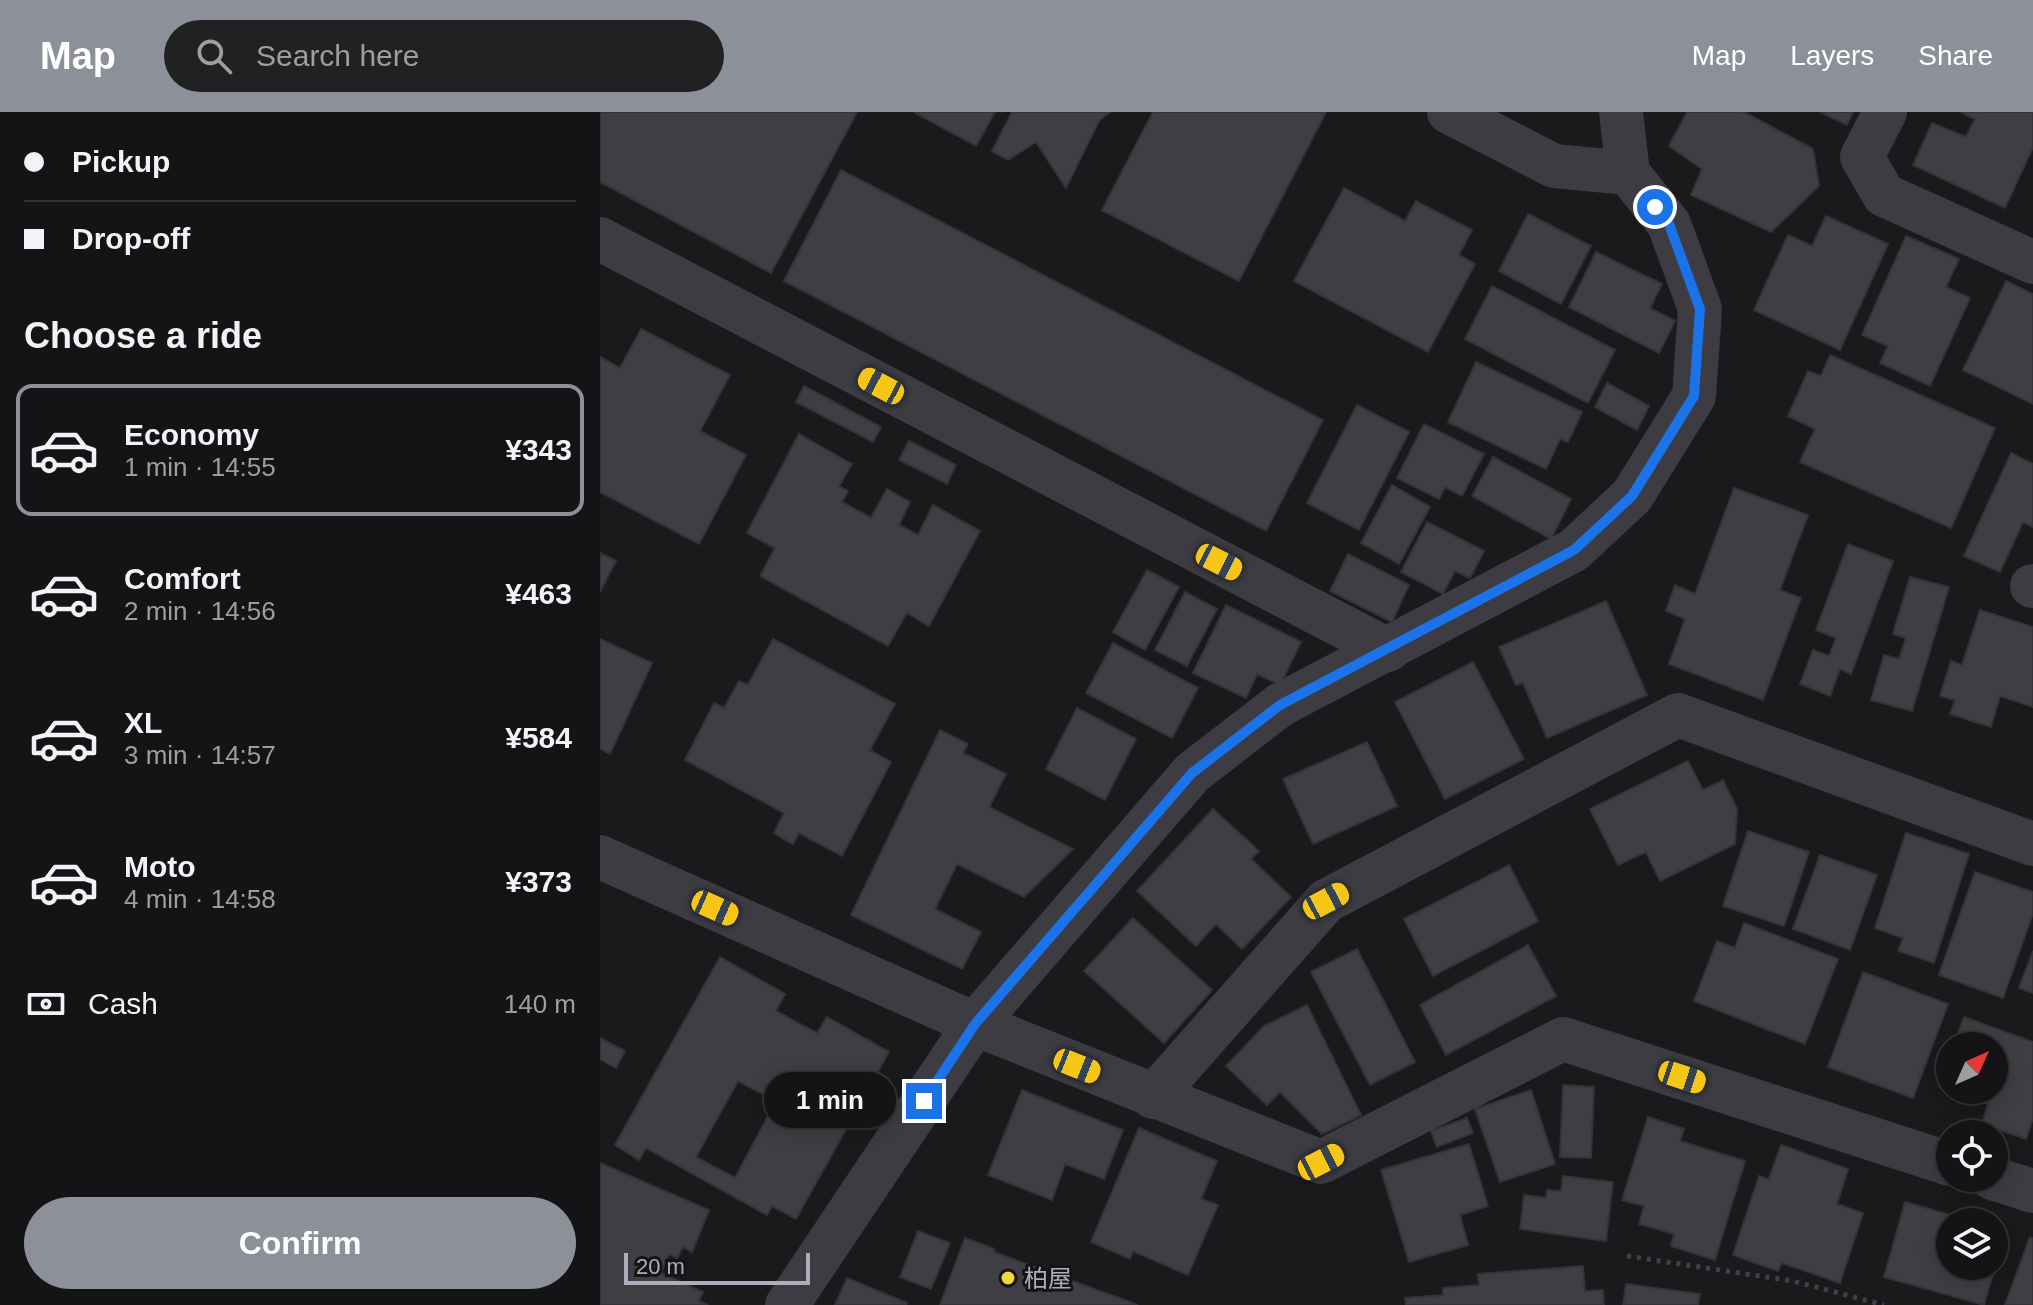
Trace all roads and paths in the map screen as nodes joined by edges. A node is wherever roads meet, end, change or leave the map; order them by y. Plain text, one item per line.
1 (1449, 112) edge
2 (1621, 112) edge
3 (1885, 112) edge
4 (1628, 173) junction
5 (600, 239) edge
6 (2033, 262) edge
7 (1388, 650) junction
8 (2033, 844) edge
9 (600, 857) edge
10 (975, 1024) junction
11 (1153, 1097) junction
12 (1936, 1159) edge
13 (2008, 1183) edge
14 (2033, 1191) edge
15 (1627, 1256) dead end
16 (787, 1305) edge
17 (1884, 1305) edge

1 - 4 street
2 - 4 street
3 - 6 street
4 - 7 street
5 - 7 street
7 - 10 street
8 - 11 street
9 - 10 street
10 - 11 street
10 - 16 street
11 - 12 street
13 - 14 street
15 - 17 path

